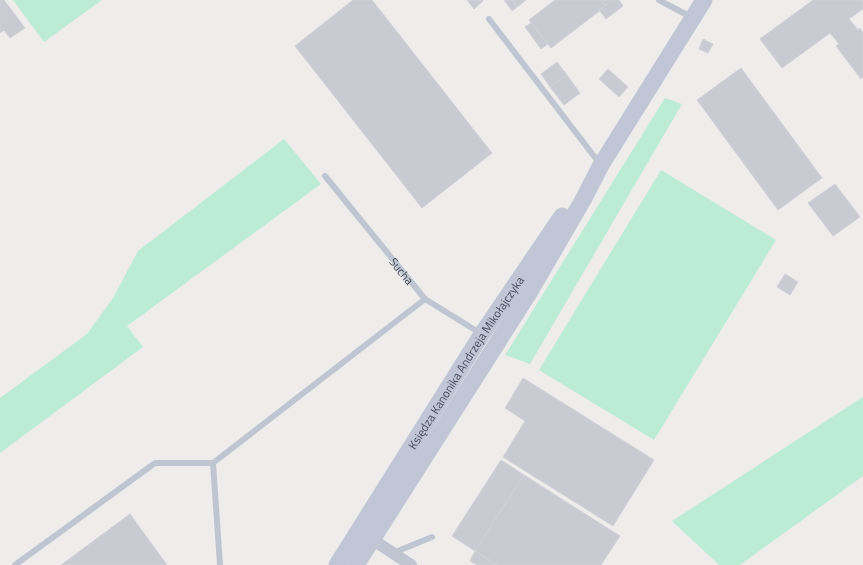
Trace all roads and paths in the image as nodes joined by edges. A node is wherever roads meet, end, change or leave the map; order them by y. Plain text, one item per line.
1 (659, 0) edge
2 (704, 0) edge
3 (693, 17) junction
4 (489, 19) dead end
5 (601, 165) junction
6 (325, 176) dead end
7 (425, 299) junction
8 (482, 334) junction
9 (497, 344) junction
10 (213, 463) junction
11 (366, 535) junction
12 (432, 537) dead end
13 (393, 553) junction
14 (15, 565) edge
15 (220, 565) edge
16 (337, 565) edge
17 (356, 565) edge
18 (411, 565) edge

1 - 3 lane
2 - 3 main road, Księdza Kanonika Andrzeja Mikołajczyka
3 - 5 main road, Księdza Kanonika Andrzeja Mikołajczyka
4 - 5 lane
5 - 8 main road, Księdza Kanonika Andrzeja Mikołajczyka
5 - 9 main road, Księdza Kanonika Andrzeja Mikołajczyka
6 - 7 lane, Sucha
7 - 8 lane, Sucha
7 - 10 lane
8 - 9 street, Sucha
8 - 11 main road, Księdza Kanonika Andrzeja Mikołajczyka
9 - 11 main road, Księdza Kanonika Andrzeja Mikołajczyka
10 - 14 lane
10 - 15 lane
11 - 13 street
11 - 16 main road, Księdza Kanonika Andrzeja Mikołajczyka
11 - 17 main road, Księdza Kanonika Andrzeja Mikołajczyka
12 - 13 lane
13 - 18 street

